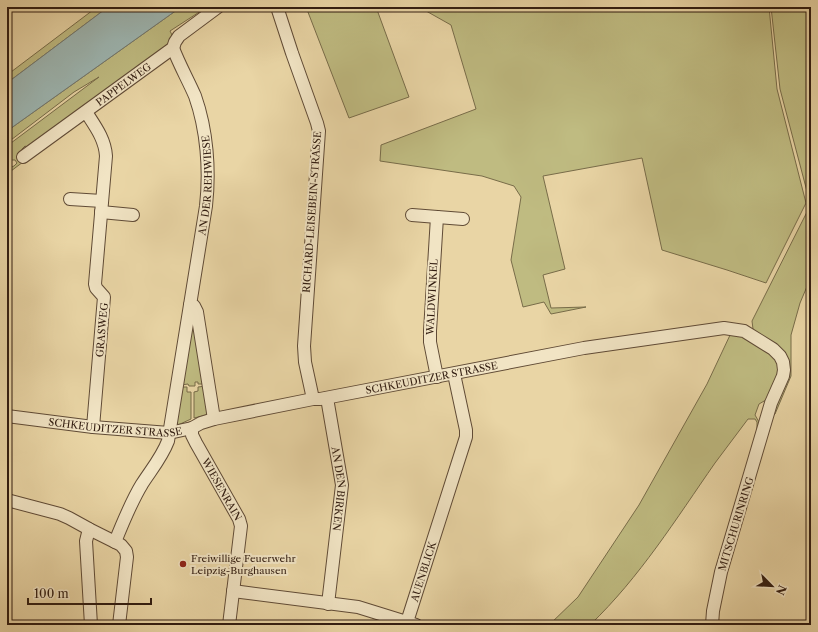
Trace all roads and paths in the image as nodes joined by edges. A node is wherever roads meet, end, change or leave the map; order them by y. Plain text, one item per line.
1 (218, 7) edge
2 (278, 7) edge
3 (173, 48) junction
4 (86, 112) junction
5 (23, 157) dead end
6 (70, 199) dead end
7 (101, 206) junction
8 (133, 215) dead end
9 (412, 216) dead end
10 (437, 217) junction
11 (462, 219) dead end
12 (190, 305) junction
13 (454, 374) junction
14 (437, 377) junction
15 (327, 398) junction
16 (313, 399) junction
17 (7, 416) edge
18 (214, 419) junction
19 (766, 424) joint
20 (93, 427) junction
21 (192, 428) junction
22 (169, 433) junction
23 (7, 500) edge
24 (89, 530) junction
25 (115, 542) junction
26 (233, 591) junction
27 (328, 604) junction
28 (412, 624) edge
29 (91, 625) edge
30 (119, 625) edge
31 (229, 625) edge
32 (712, 625) edge

1 - 3 street, PAPPELWEG
2 - 16 street, RICHARD-LEISEBEIN-STRASSE
3 - 4 street, PAPPELWEG
3 - 12 street, AN DER REHWIESE
4 - 5 street, PAPPELWEG
4 - 7 street, GRASWEG
6 - 7 street
7 - 8 street
7 - 20 street, GRASWEG
9 - 10 street
10 - 11 street
10 - 14 street, WALDWINKEL
12 - 18 street
12 - 22 street, AN DER REHWIESE
13 - 14 street, SCHKEUDITZER STRASSE
13 - 19 street, SCHKEUDITZER STRASSE
13 - 28 street, AUENBLICK
14 - 15 street, SCHKEUDITZER STRASSE
15 - 16 street, SCHKEUDITZER STRASSE
15 - 27 street, AN DEN BIRKEN
16 - 18 street, SCHKEUDITZER STRASSE
17 - 20 street, SCHKEUDITZER STRASSE
18 - 21 street, SCHKEUDITZER STRASSE
19 - 32 street, MITSCHURINRING
20 - 22 street, SCHKEUDITZER STRASSE
21 - 22 street, SCHKEUDITZER STRASSE
21 - 26 street, WIESENRAIN
22 - 25 street, AN DER REHWIESE
23 - 24 street
24 - 25 street
24 - 29 street
25 - 30 street
26 - 27 street, AUENBLICK
26 - 31 street, WIESENRAIN
27 - 28 street, AUENBLICK

